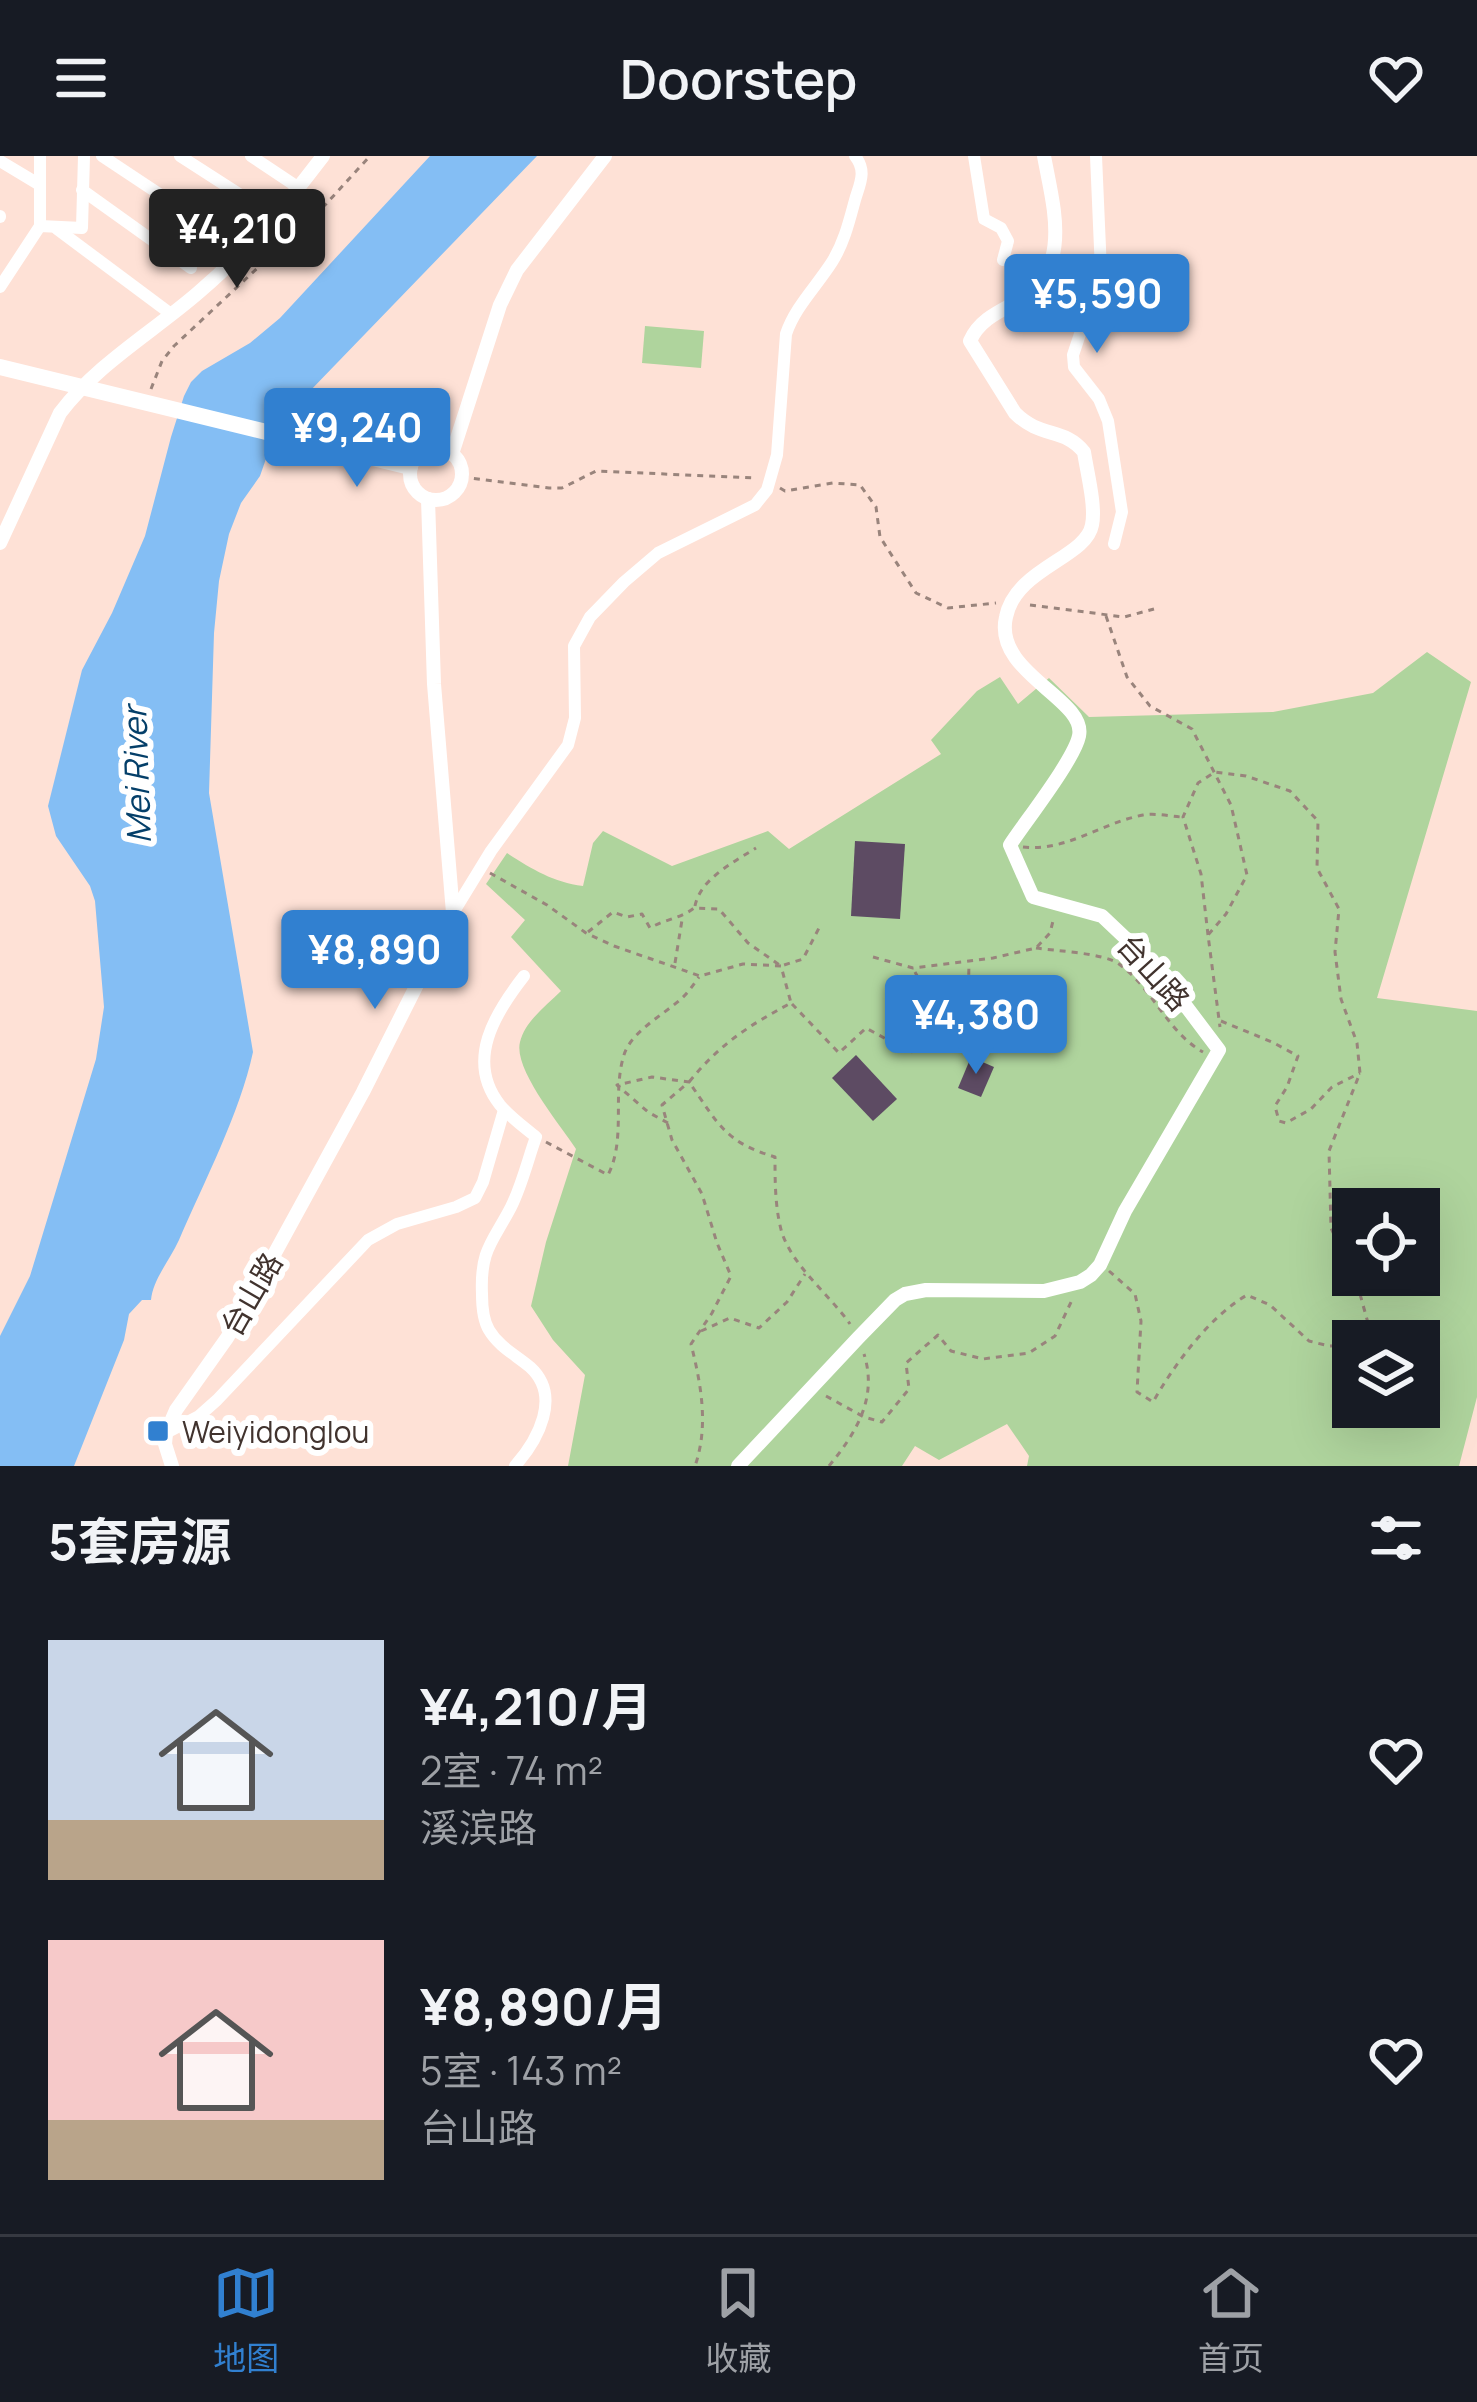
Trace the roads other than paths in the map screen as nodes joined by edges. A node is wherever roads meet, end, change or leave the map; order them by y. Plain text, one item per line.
1 (40, 156) edge
2 (84, 156) edge
3 (103, 156) edge
4 (181, 156) edge
5 (323, 156) edge
6 (605, 156) edge
7 (855, 156) edge
8 (974, 156) edge
9 (1044, 156) edge
10 (1096, 156) edge
11 (259, 158) edge
12 (0, 161) edge
13 (40, 185) junction
14 (298, 188) junction
15 (82, 190) junction
16 (256, 205) dead end
17 (40, 226) junction
18 (55, 227) junction
19 (224, 237) dead end
20 (1003, 260) dead end
21 (191, 268) dead end
22 (0, 287) edge
23 (171, 314) junction
24 (0, 367) edge
25 (0, 379) edge
26 (79, 392) junction
27 (452, 454) junction
28 (410, 472) junction
29 (428, 499) junction
30 (0, 543) edge
31 (1114, 544) dead end
32 (452, 913) junction
33 (524, 976) dead end
34 (504, 1110) junction
35 (166, 1433) junction
36 (172, 1466) edge
37 (515, 1466) edge
38 (737, 1466) edge

1 - 13 street
2 - 15 street
3 - 19 street
4 - 16 street
5 - 14 street
6 - 27 street
7 - 32 street
8 - 20 street
9 - 38 street, 台山路
10 - 31 street
11 - 14 street
12 - 13 street
13 - 17 street
14 - 23 street
15 - 18 street
15 - 21 street
17 - 18 street
17 - 22 street
18 - 23 street
23 - 26 street
24 - 26 main road
25 - 26 main road
26 - 28 main road
26 - 30 street
27 - 28 street
27 - 29 street
28 - 29 street
29 - 32 street
32 - 35 street, 台山路
33 - 34 street
34 - 35 street
34 - 37 street
35 - 36 street

